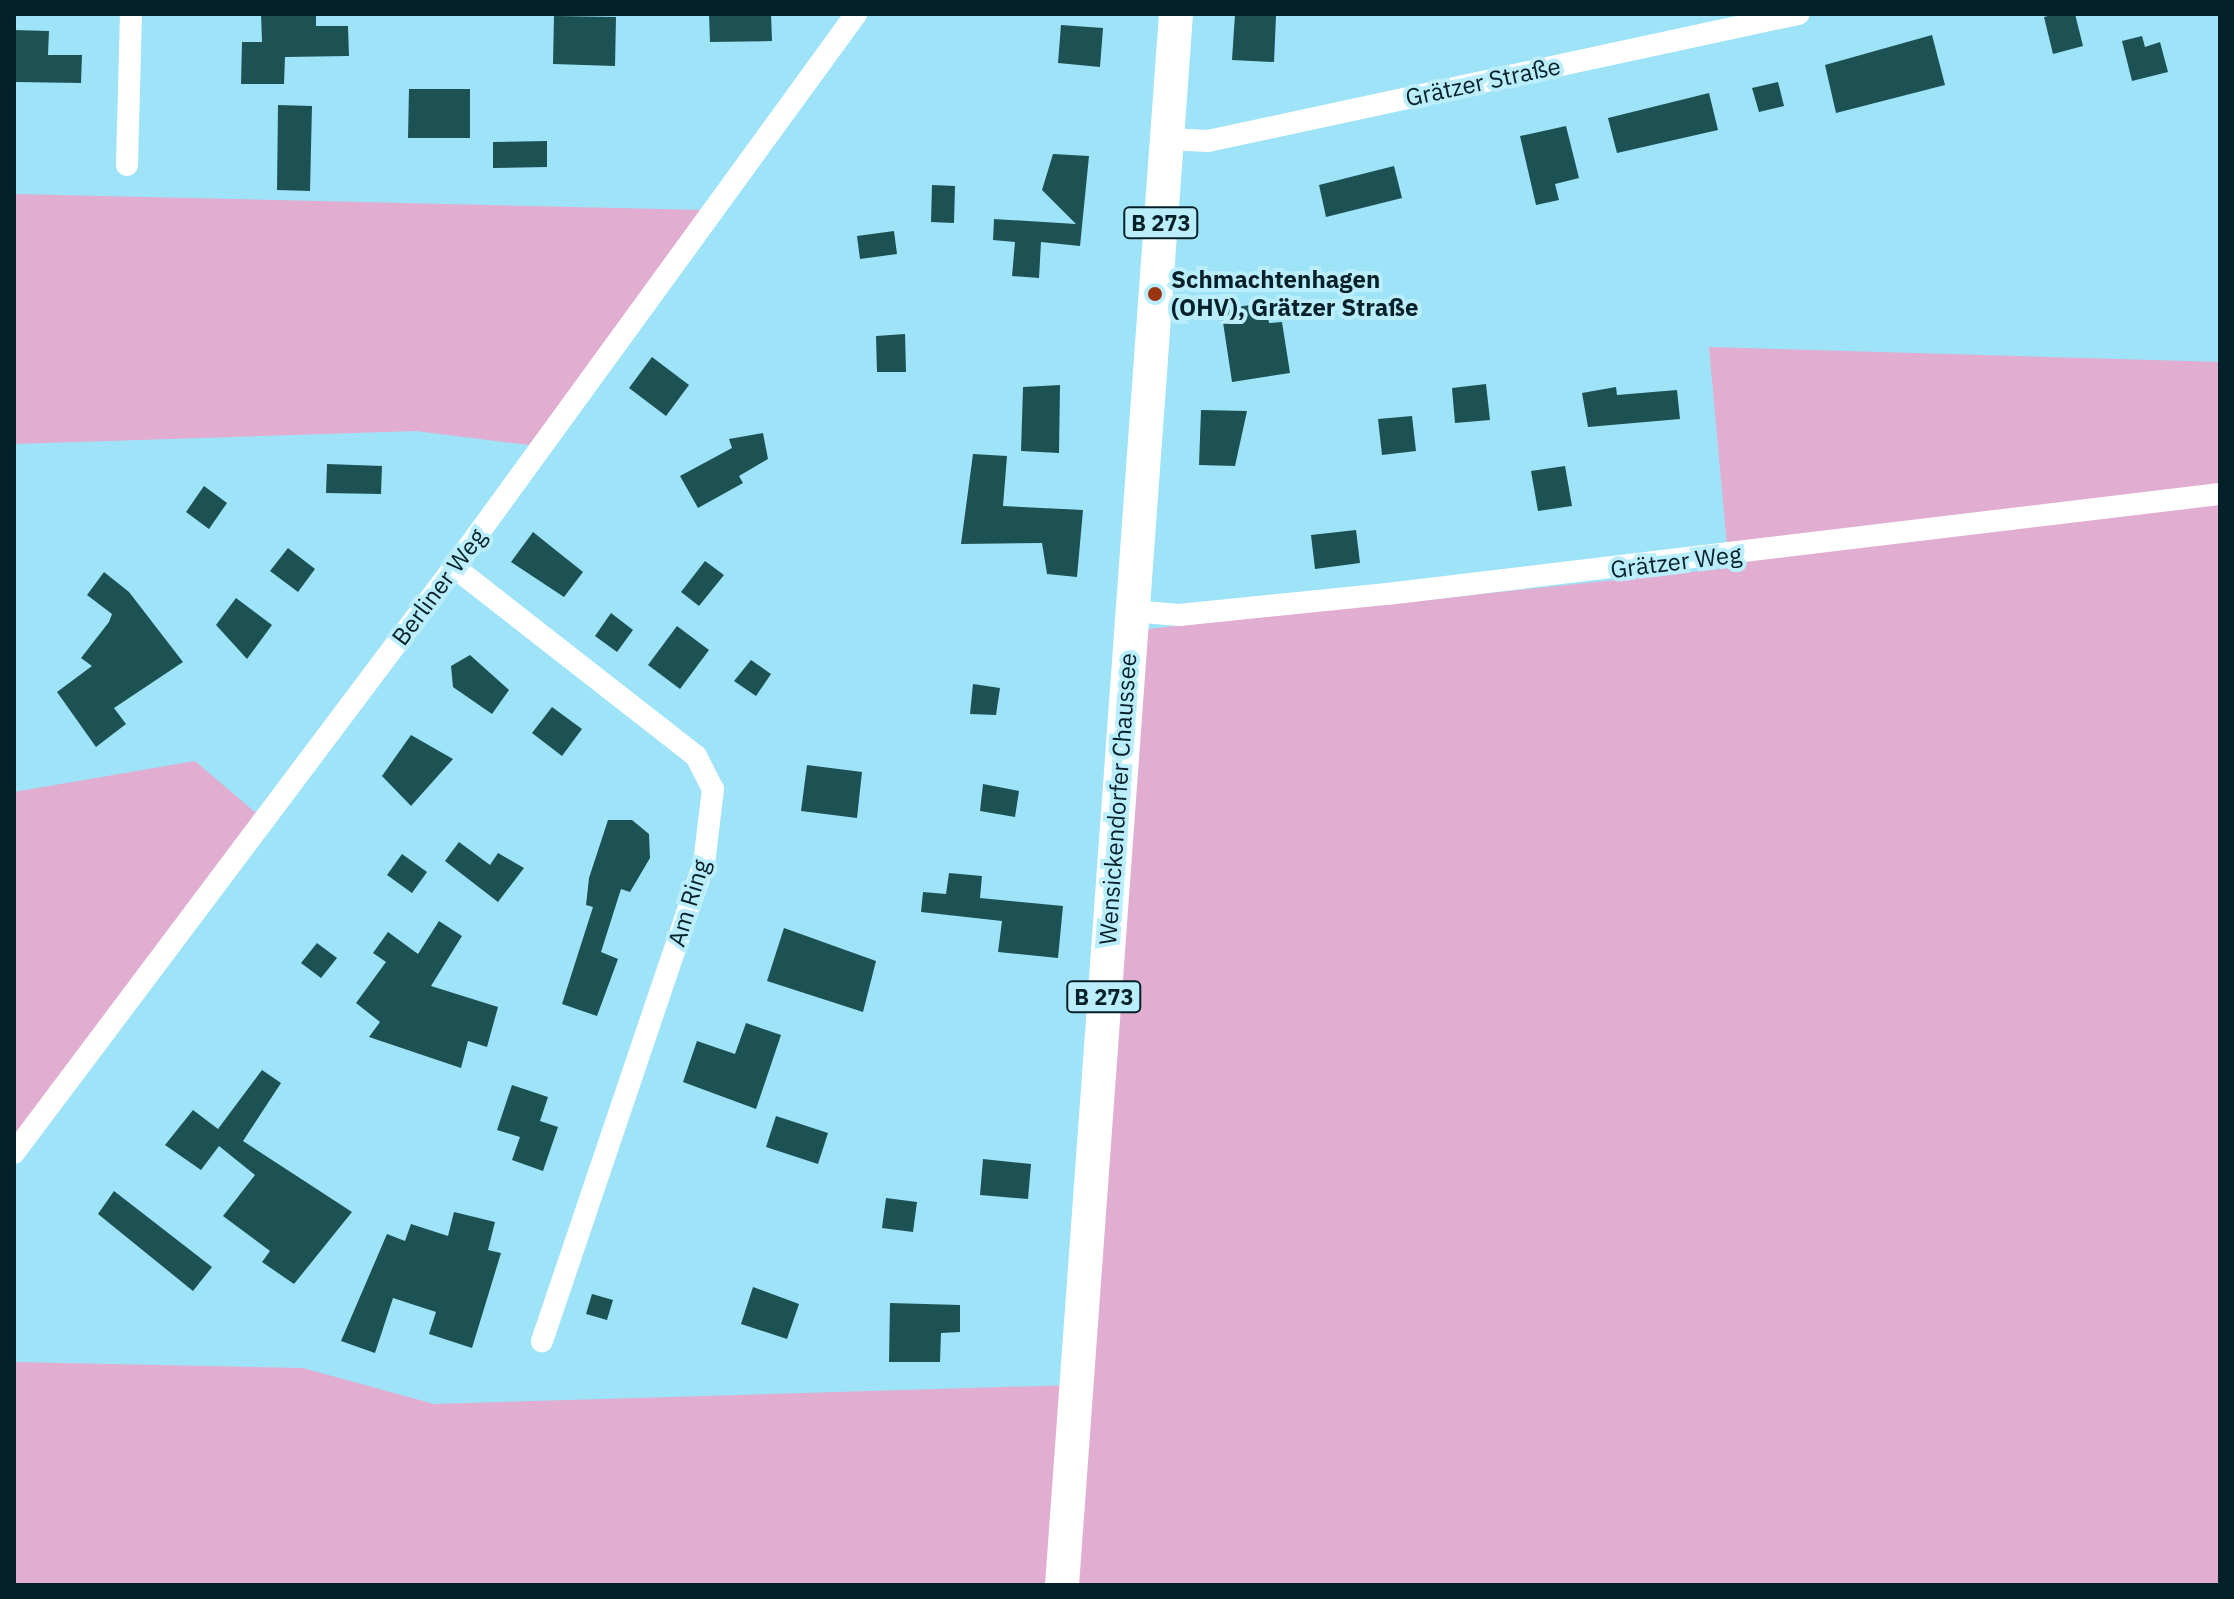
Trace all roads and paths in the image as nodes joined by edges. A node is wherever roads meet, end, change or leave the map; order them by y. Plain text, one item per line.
1 (131, 14) edge
2 (856, 14) edge
3 (1176, 14) edge
4 (1798, 14) edge
5 (1167, 139) junction
6 (127, 165) dead end
7 (2220, 494) edge
8 (454, 567) junction
9 (1132, 611) junction
10 (14, 1153) edge
11 (542, 1341) dead end
12 (1062, 1585) edge

1 - 6 street
2 - 8 street, Berliner Weg
3 - 5 main road, Wensickendorfer Chaussee / B 273
4 - 5 street, Grätzer Straße
5 - 9 main road, Wensickendorfer Chaussee / B 273
7 - 9 street, Grätzer Weg
8 - 10 street, Berliner Weg
8 - 11 street, Am Ring
9 - 12 main road, Wensickendorfer Chaussee / B 273

